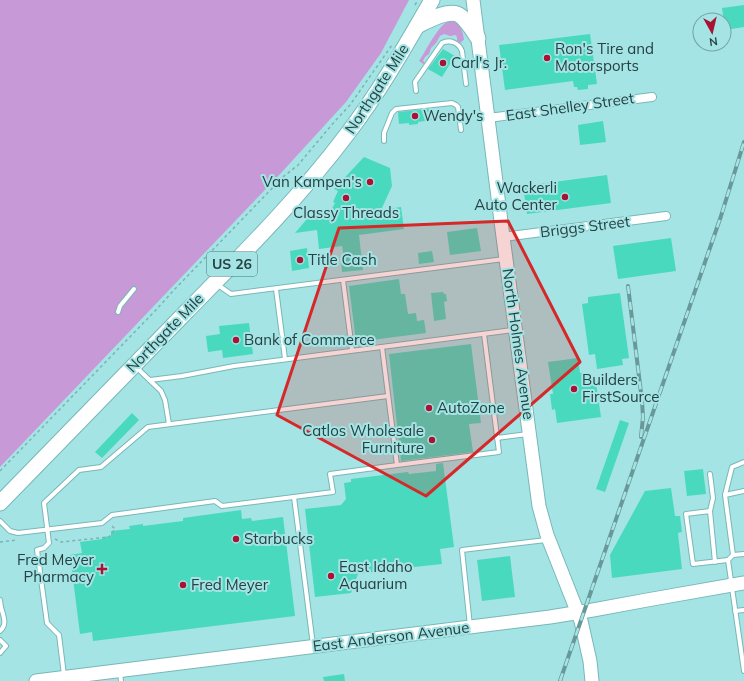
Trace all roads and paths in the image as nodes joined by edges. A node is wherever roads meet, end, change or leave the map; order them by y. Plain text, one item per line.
1 (432, 0) edge
2 (473, 0) edge
3 (417, 26) junction
4 (478, 38) junction
5 (393, 43) dead end
6 (466, 84) dead end
7 (416, 91) dead end
8 (652, 96) dead end
9 (488, 118) junction
10 (461, 130) dead end
11 (384, 141) dead end
12 (666, 216) dead end
13 (503, 237) junction
14 (506, 259) junction
15 (343, 280) junction
16 (215, 282) junction
17 (276, 288) junction
18 (134, 289) dead end
19 (118, 312) dead end
20 (516, 330) junction
21 (484, 334) junction
22 (382, 346) junction
23 (352, 350) junction
24 (285, 359) junction
25 (134, 365) junction
26 (150, 380) junction
27 (388, 396) junction
28 (169, 424) junction
29 (530, 433) junction
30 (497, 438) junction
31 (744, 462) edge
32 (397, 465) junction
33 (0, 471) edge
34 (710, 474) dead end
35 (744, 491) edge
36 (725, 495) junction
37 (294, 497) junction
38 (0, 503) edge
39 (710, 511) junction
40 (0, 522) edge
41 (111, 525) dead end
42 (47, 530) junction
43 (51, 538) dead end
44 (548, 540) junction
45 (744, 554) edge
46 (733, 555) junction
47 (728, 560) junction
48 (715, 562) junction
49 (738, 584) edge
50 (0, 600) edge
51 (1, 607) edge
52 (744, 610) edge
53 (735, 611) junction
54 (577, 613) junction
55 (0, 622) edge
56 (470, 627) junction
57 (744, 629) edge
58 (738, 630) junction
59 (0, 631) edge
60 (0, 640) edge
61 (313, 647) junction
62 (0, 653) edge
63 (744, 671) edge
64 (115, 675) edge
65 (71, 678) edge
66 (36, 681) edge
67 (41, 681) edge
68 (592, 681) edge

1 - 3 highway, Northgate Mile / US 26
2 - 4 main road, North Holmes Avenue
3 - 4 highway
3 - 16 highway, Northgate Mile / US 26
4 - 9 main road, North Holmes Avenue
5 - 33 path
6 - 7 lane
8 - 9 street, East Shelley Street
9 - 13 main road, North Holmes Avenue
10 - 11 lane
12 - 13 street, Briggs Street
13 - 14 main road, North Holmes Avenue
14 - 15 lane
14 - 20 main road, North Holmes Avenue
15 - 17 lane
15 - 23 lane
16 - 17 lane
16 - 25 highway, Northgate Mile / US 26
17 - 24 lane
18 - 19 lane
20 - 21 lane
20 - 29 main road, North Holmes Avenue
21 - 22 lane
21 - 30 lane
22 - 23 lane
22 - 27 lane
23 - 24 lane
24 - 26 lane
25 - 26 lane
25 - 38 highway, Northgate Mile / US 26
26 - 28 lane
27 - 28 lane
27 - 32 lane
28 - 42 lane
29 - 30 lane
29 - 44 main road, North Holmes Avenue
30 - 32 lane
31 - 36 lane
32 - 37 lane
34 - 39 lane
35 - 36 lane
36 - 46 lane
37 - 42 lane
37 - 61 lane
39 - 48 lane
39 - 48 lane
40 - 42 lane
41 - 43 path
42 - 65 lane
44 - 54 main road, North Holmes Avenue
44 - 56 lane
45 - 46 lane
46 - 47 lane
47 - 48 lane
47 - 49 lane
49 - 53 lane
49 - 54 main road, East Anderson Avenue
50 - 51 lane
51 - 55 lane
51 - 59 lane
52 - 53 lane
53 - 58 lane
54 - 56 main road, East Anderson Avenue
54 - 68 main road, North Holmes Avenue
56 - 61 main road, East Anderson Avenue
57 - 58 lane
58 - 63 lane
60 - 62 lane
61 - 64 main road, East Anderson Avenue
64 - 65 main road, East Anderson Avenue
65 - 67 main road, East Anderson Avenue
66 - 67 main road, East Anderson Avenue

